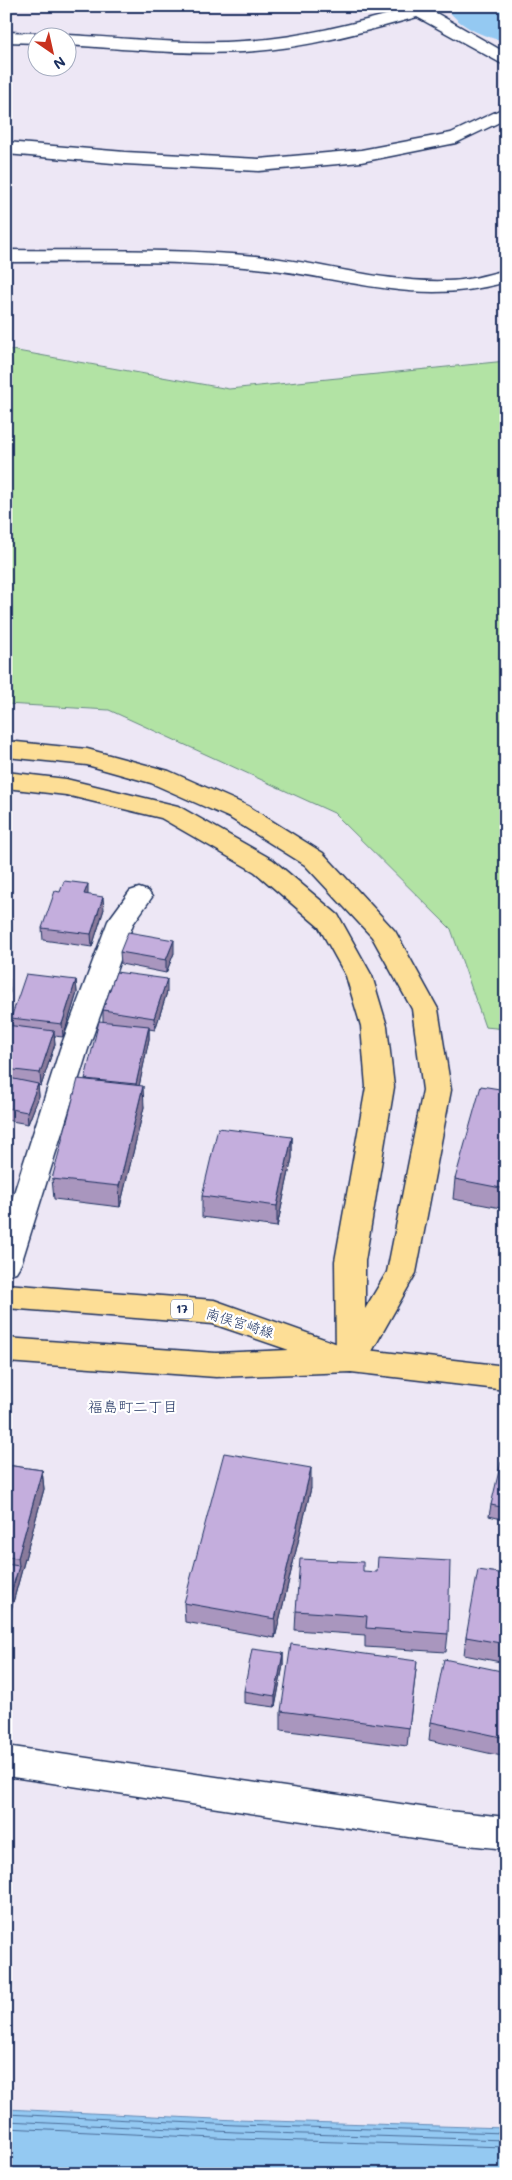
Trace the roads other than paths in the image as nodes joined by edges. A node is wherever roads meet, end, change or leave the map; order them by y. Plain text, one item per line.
1 (415, 9) edge
2 (6, 37) edge
3 (28, 38) edge
4 (78, 40) edge
5 (506, 61) edge
6 (506, 112) edge
7 (6, 148) edge
8 (6, 256) edge
9 (506, 276) edge
10 (6, 749) edge
11 (6, 780) edge
12 (139, 897) dead end
13 (6, 1264) edge
14 (6, 1296) edge
15 (6, 1350) edge
16 (351, 1360) junction
17 (506, 1378) edge
18 (6, 1761) edge
19 (506, 1833) edge

1 - 4 street
1 - 5 street
2 - 3 street
6 - 7 street
8 - 9 street
10 - 16 main road
11 - 16 main road
12 - 13 street
14 - 16 main road, 南俣宮崎線 / 17
15 - 16 main road, 南俣宮崎線 / 17
16 - 17 main road, 南俣宮崎線 / 17
18 - 19 street

